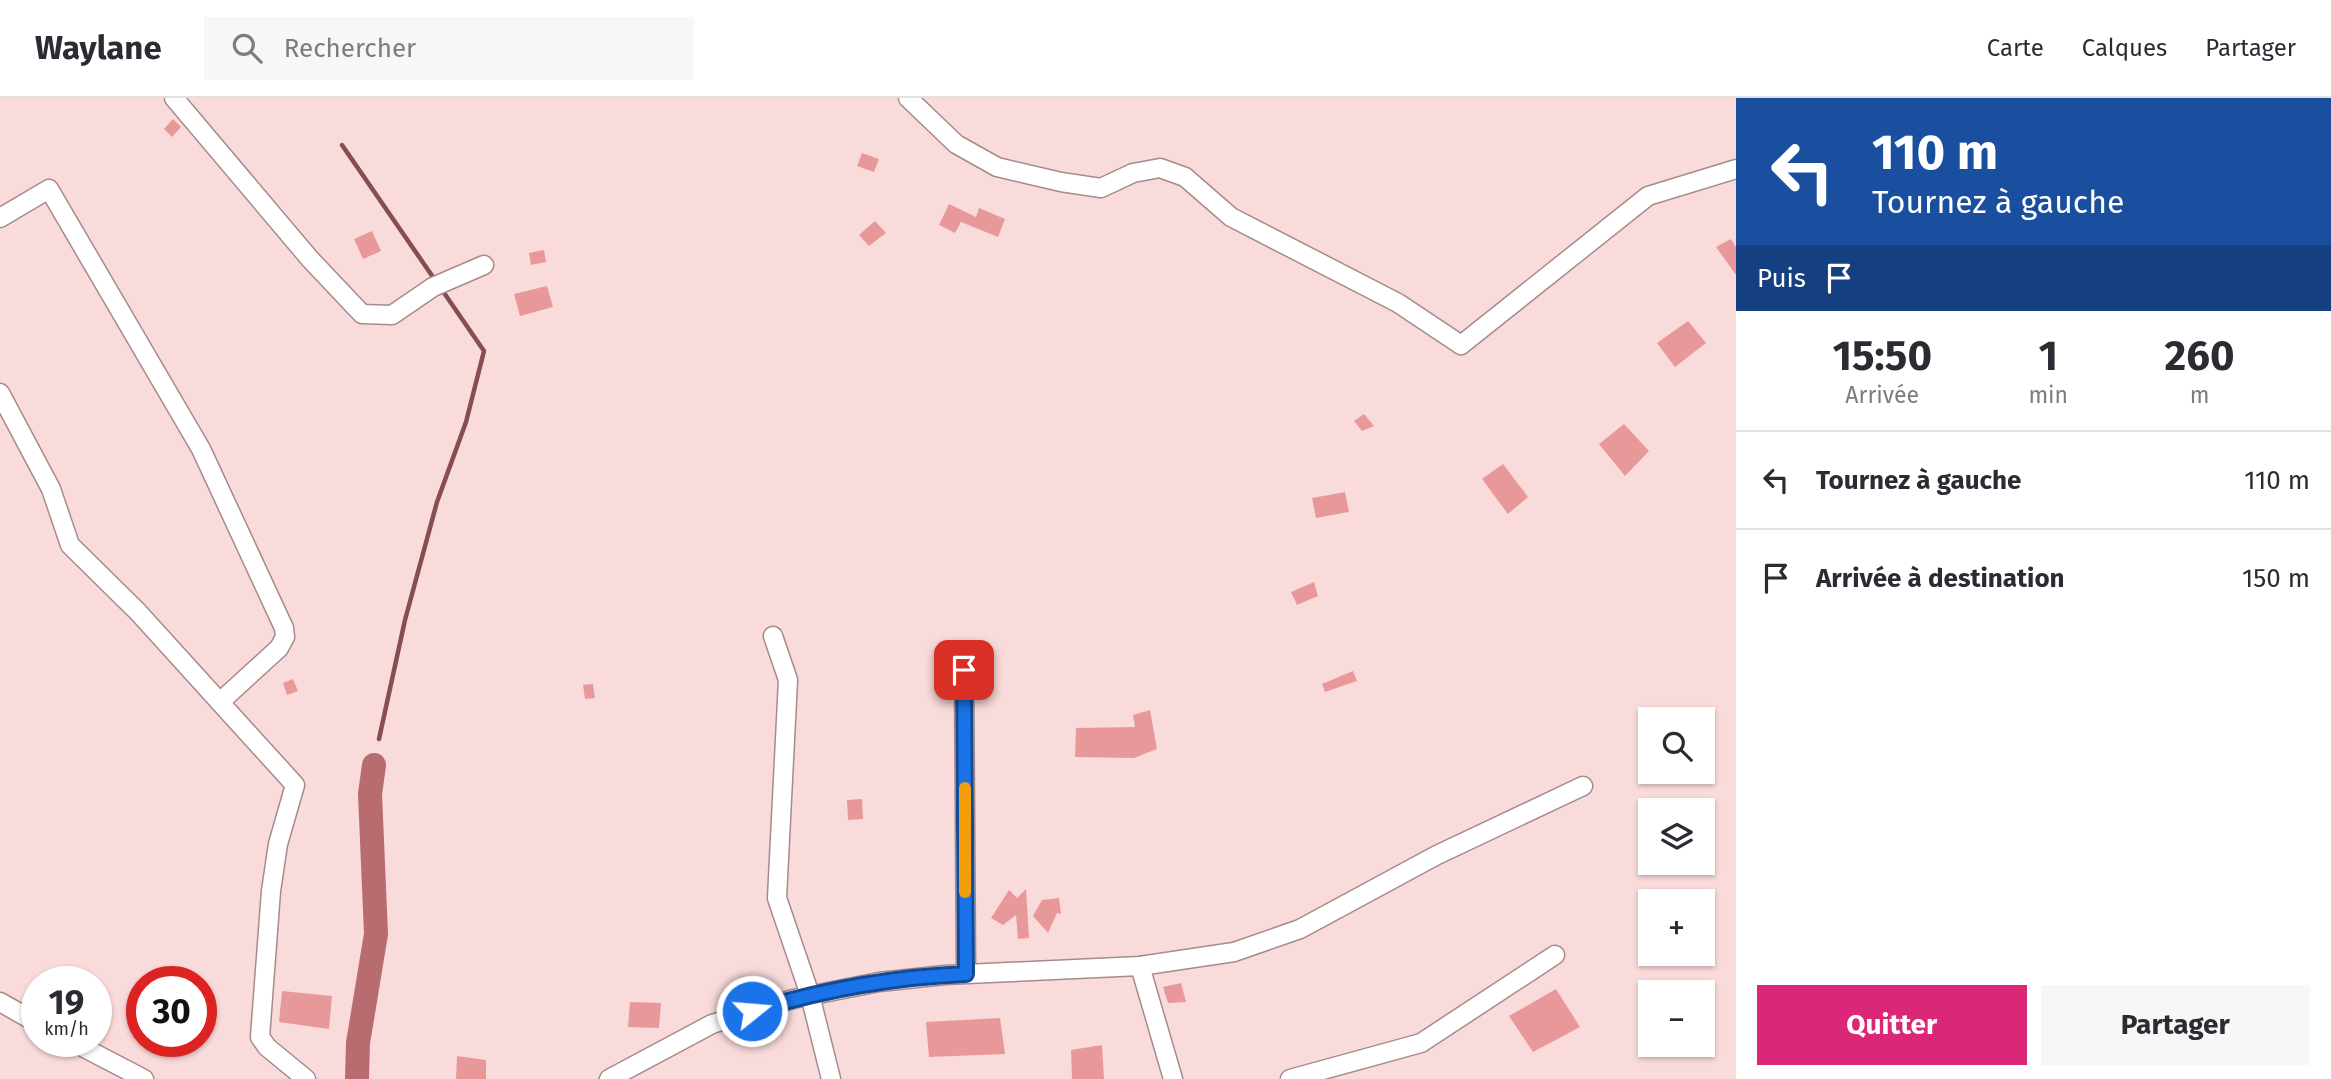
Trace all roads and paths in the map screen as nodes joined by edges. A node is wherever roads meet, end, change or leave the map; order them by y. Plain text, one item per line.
1 (174, 98) edge
2 (908, 98) edge
3 (1736, 169) edge
4 (0, 218) edge
5 (484, 265) dead end
6 (0, 393) edge
7 (773, 636) dead end
8 (964, 670) dead end
9 (220, 702) junction
10 (1583, 786) dead end
11 (1555, 955) dead end
12 (1140, 966) junction
13 (966, 974) junction
14 (810, 995) junction
15 (0, 1002) edge
16 (21, 1014) edge
17 (102, 1057) edge
18 (144, 1079) edge
19 (306, 1079) edge
20 (609, 1079) edge
21 (831, 1079) edge
22 (1173, 1079) edge
23 (1290, 1079) edge

1 - 5 street
2 - 3 street
4 - 9 street
6 - 9 street
7 - 14 street
8 - 13 street
9 - 19 street
10 - 12 street
11 - 23 street
12 - 13 street
12 - 22 street
13 - 14 street
14 - 20 street
14 - 21 street
15 - 16 street
17 - 18 street

